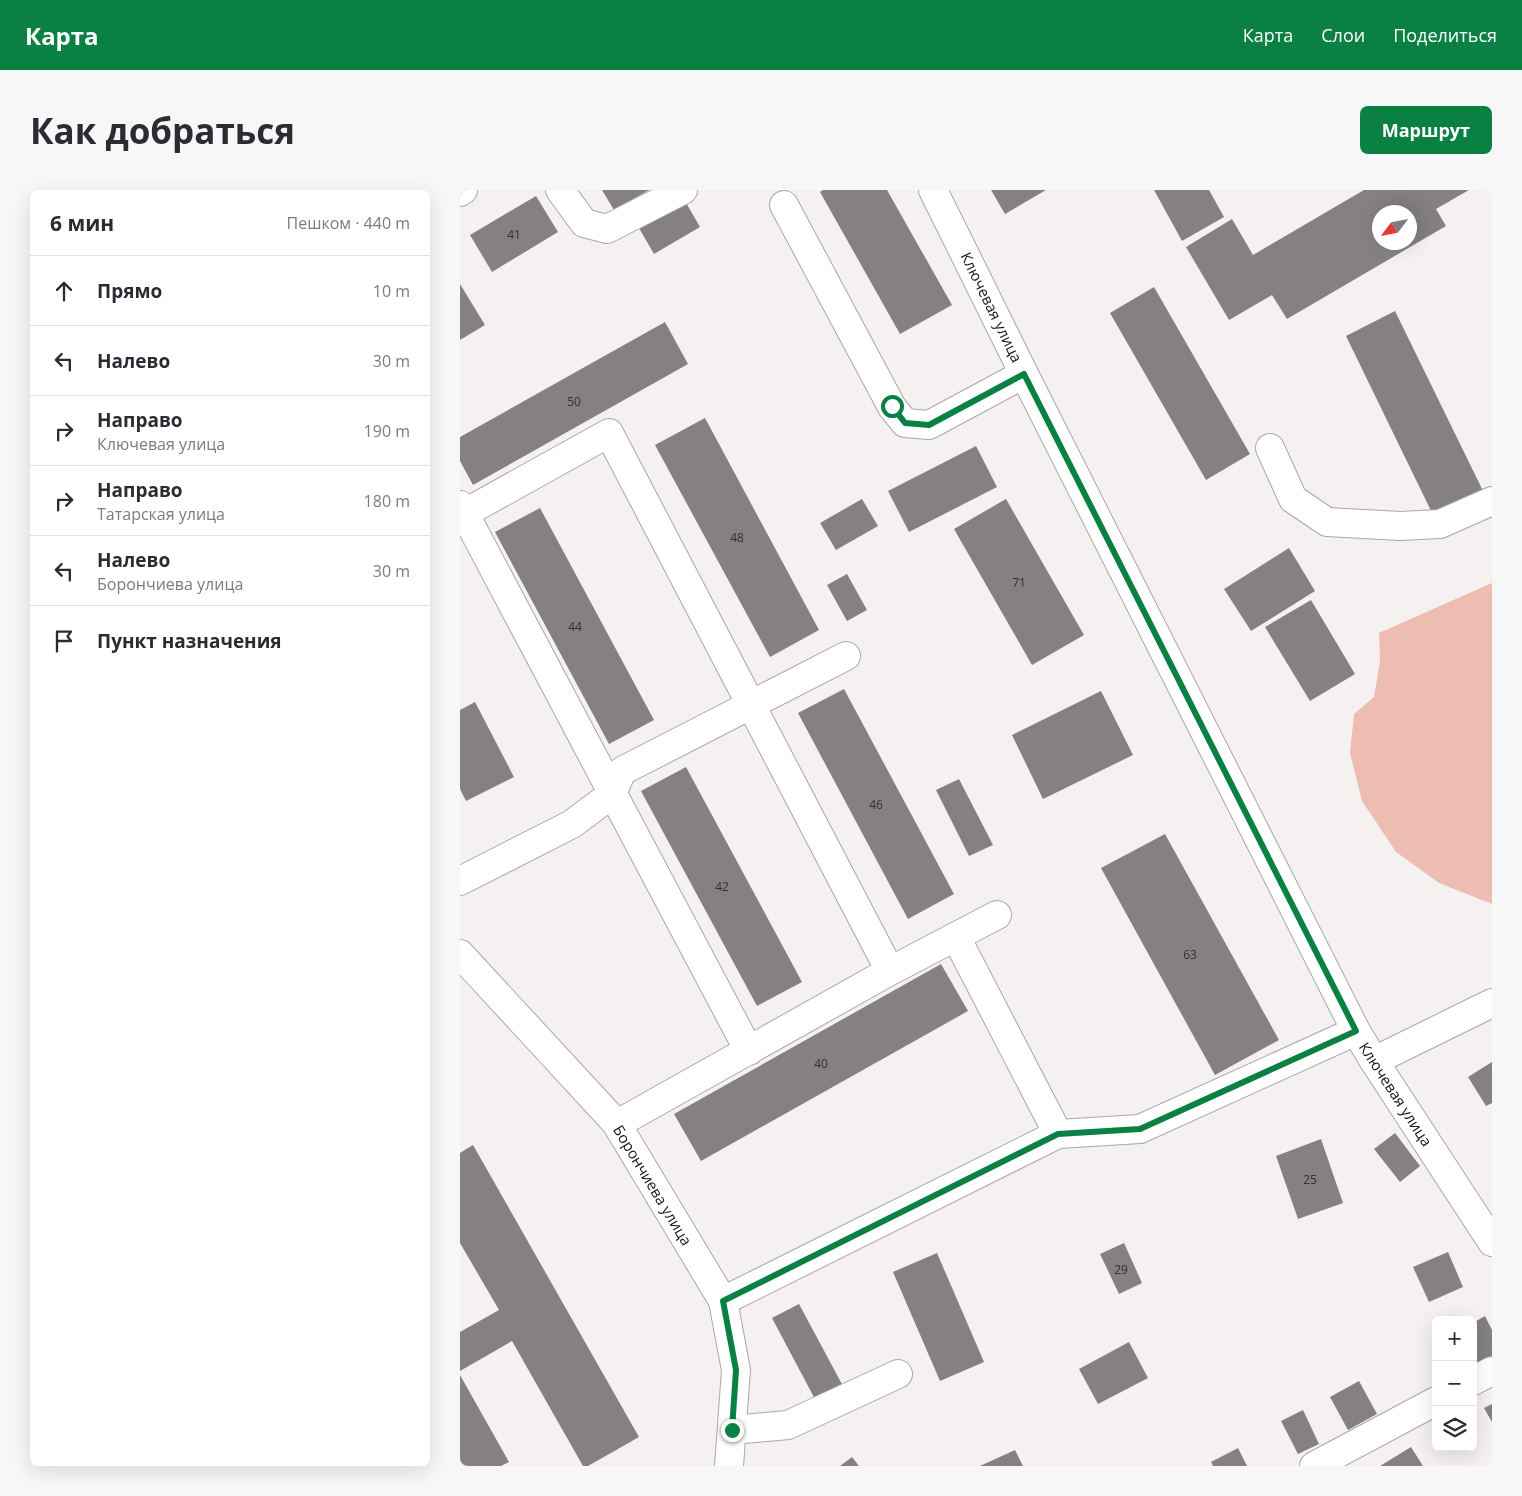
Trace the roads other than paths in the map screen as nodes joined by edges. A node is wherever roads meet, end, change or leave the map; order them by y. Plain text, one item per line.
1 (560, 190) edge
2 (683, 190) edge
3 (933, 190) edge
4 (784, 205) dead end
5 (1024, 374) junction
6 (1270, 448) dead end
7 (1492, 501) edge
8 (462, 509) edge
9 (846, 656) dead end
10 (750, 706) junction
11 (612, 794) junction
12 (460, 882) edge
13 (997, 915) dead end
14 (956, 937) junction
15 (460, 954) edge
16 (890, 971) junction
17 (1492, 1003) edge
18 (1356, 1031) junction
19 (749, 1051) junction
20 (1374, 1061) junction
21 (616, 1123) junction
22 (1058, 1134) junction
23 (1492, 1242) edge
24 (723, 1301) junction
25 (1492, 1371) edge
26 (898, 1374) dead end
27 (1477, 1379) edge
28 (1432, 1403) edge
29 (732, 1430) junction
30 (729, 1466) edge
31 (1314, 1466) edge

1 - 2 street
3 - 5 street, Ключевая улица
4 - 5 street
5 - 18 street, Ключевая улица
6 - 7 street
8 - 10 street
8 - 11 street
9 - 10 street
10 - 11 street
10 - 16 street
11 - 12 street
11 - 19 street
13 - 14 street
14 - 16 street
14 - 22 street
15 - 21 street, Борончиева улица
16 - 19 street
17 - 20 street
18 - 20 street, Ключевая улица
18 - 22 street
19 - 21 street
20 - 23 street, Ключевая улица
21 - 24 street, Борончиева улица
22 - 24 street
24 - 29 street, Борончиева улица
25 - 27 street
26 - 29 street
28 - 31 street
29 - 30 street, Борончиева улица

